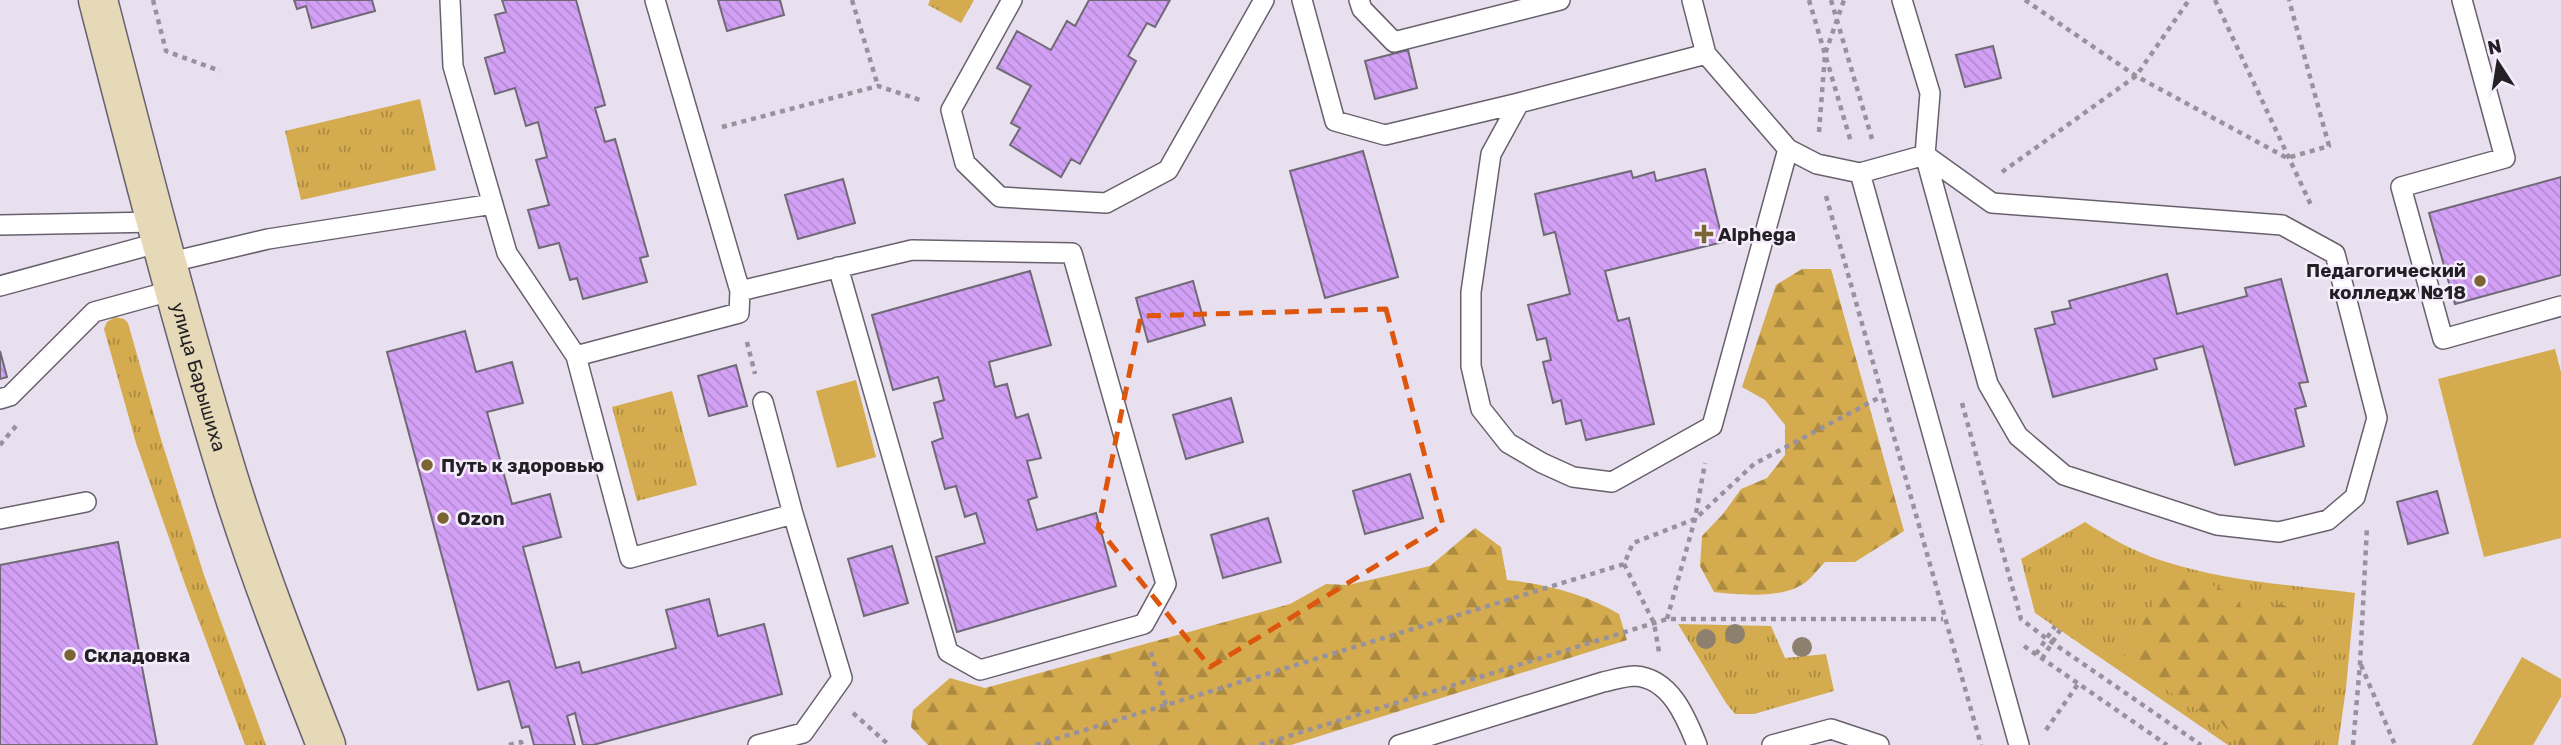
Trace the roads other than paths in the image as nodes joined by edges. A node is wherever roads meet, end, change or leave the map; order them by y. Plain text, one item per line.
1 (97, 0) edge
2 (450, 0) edge
3 (655, 0) edge
4 (1012, 0) edge
5 (1264, 0) edge
6 (1302, 0) edge
7 (1359, 0) edge
8 (1560, 0) edge
9 (1692, 0) edge
10 (1902, 0) edge
11 (2462, 0) edge
12 (1706, 54) junction
13 (1519, 103) junction
14 (1788, 149) junction
15 (1925, 155) junction
16 (1860, 173) junction
17 (492, 204) junction
18 (0, 225) edge
19 (164, 254) junction
20 (838, 267) junction
21 (0, 286) edge
22 (740, 291) junction
23 (2561, 306) edge
24 (576, 356) junction
25 (0, 399) edge
26 (763, 402) road end
27 (86, 502) dead end
28 (793, 514) junction
29 (0, 519) edge
30 (326, 745) edge
31 (758, 745) edge
32 (1399, 745) edge
33 (1698, 745) edge
34 (1772, 745) edge
35 (1879, 745) edge
36 (2020, 745) edge

1 - 19 main road, улица Барышиха
2 - 17 lane
3 - 22 lane
4 - 5 lane
6 - 13 lane
7 - 8 lane
9 - 12 lane
10 - 15 lane
11 - 23 lane
12 - 13 lane
12 - 14 lane
13 - 14 lane
14 - 16 lane
15 - 15 lane
15 - 16 lane
16 - 36 lane
17 - 19 lane
17 - 24 lane
18 - 19 lane
19 - 21 lane
19 - 25 lane
19 - 30 main road, улица Барышиха
20 - 20 lane
20 - 22 lane
22 - 24 lane
24 - 28 lane
26 - 28 lane
27 - 29 lane
28 - 31 lane
32 - 33 lane
34 - 35 lane

